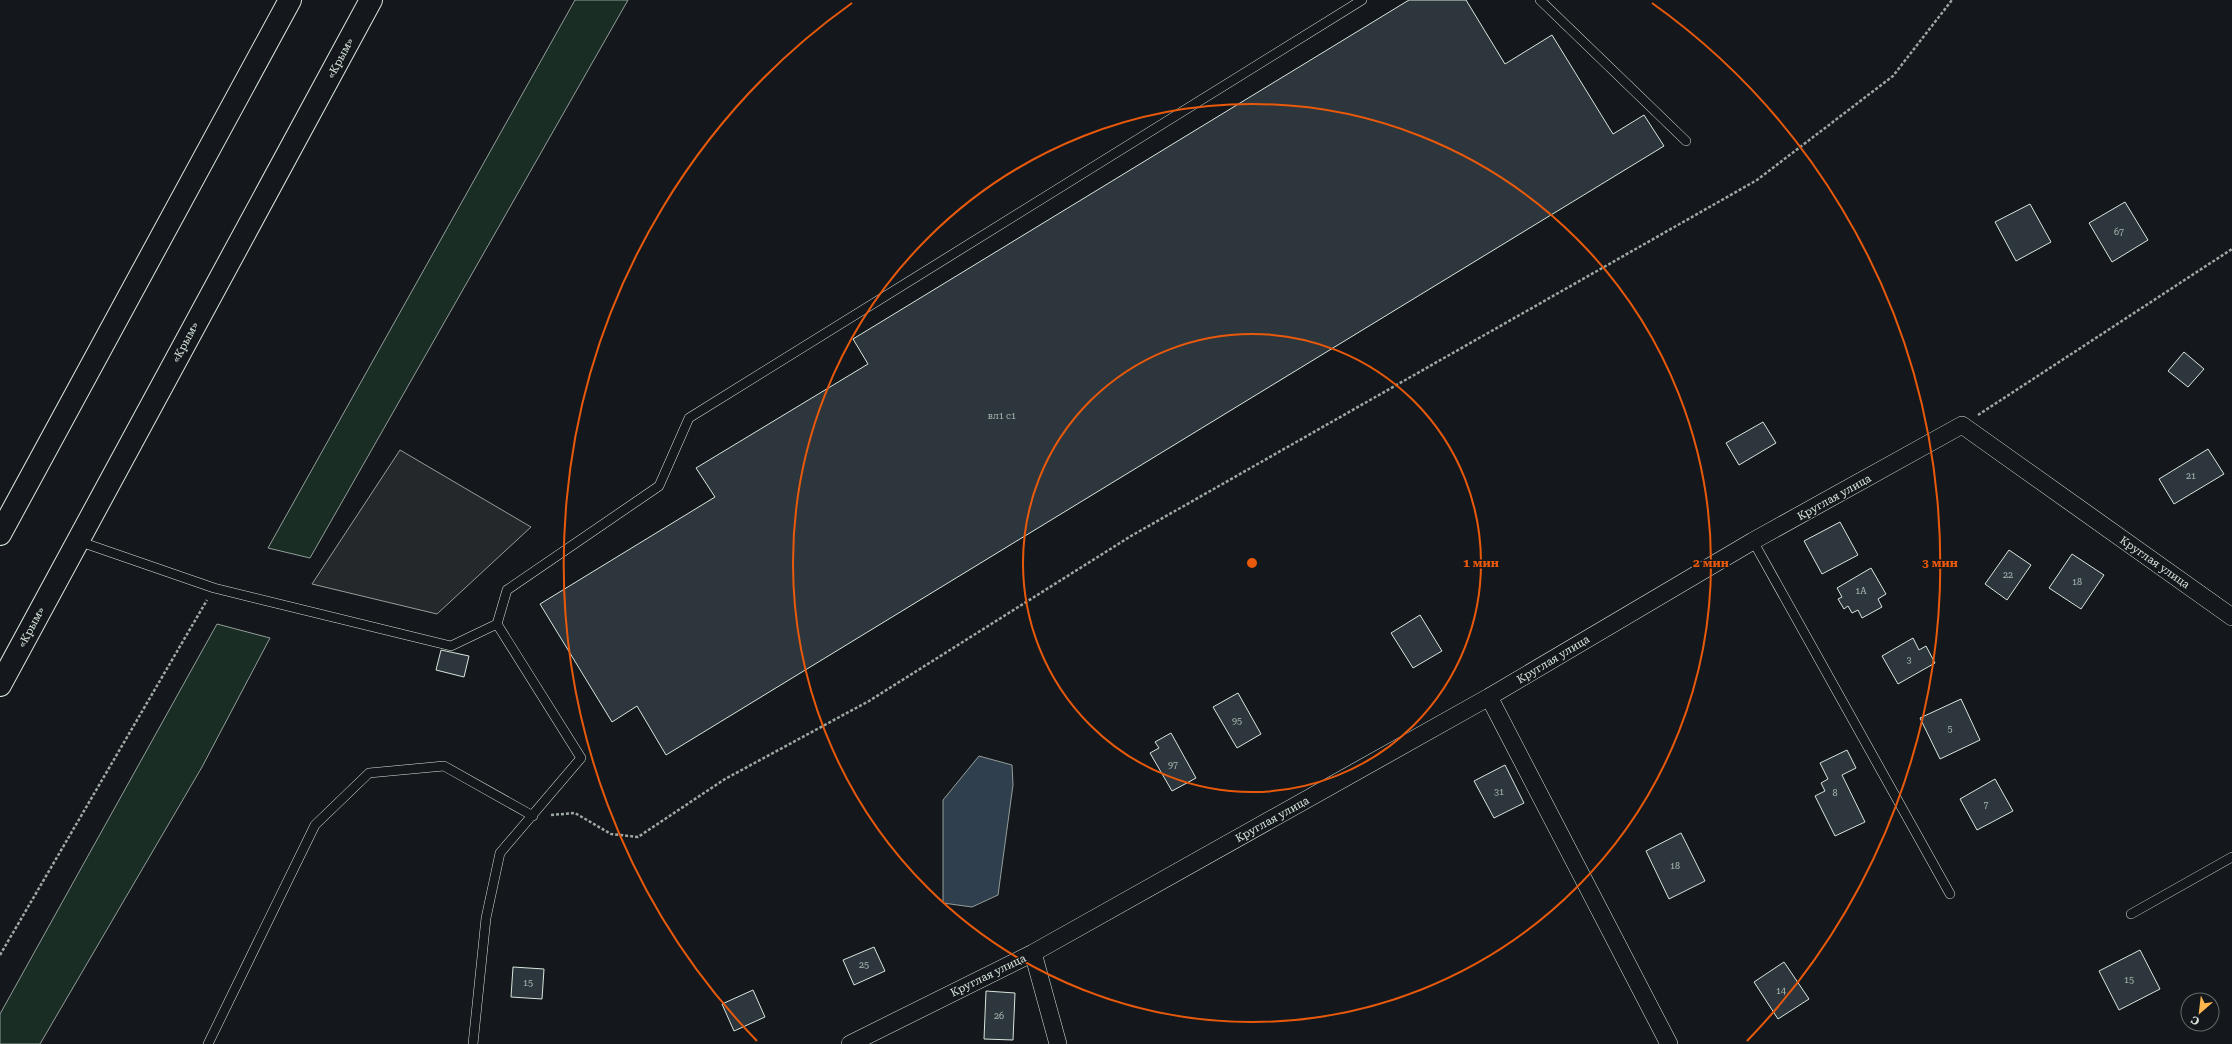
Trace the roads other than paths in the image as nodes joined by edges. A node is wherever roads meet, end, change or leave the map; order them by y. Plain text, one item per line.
1 (290, 0) edge
2 (371, 0) edge
3 (1362, 0) edge
4 (1540, 0) edge
5 (1686, 141) dead end
6 (0, 534) edge
7 (78, 541) junction
8 (1753, 541) junction
9 (2232, 617) edge
10 (497, 624) junction
11 (0, 685) edge
12 (1489, 697) junction
13 (533, 816) junction
14 (2232, 857) edge
15 (1950, 894) dead end
16 (2131, 914) dead end
17 (1033, 953) junction
18 (208, 1044) edge
19 (473, 1044) edge
20 (850, 1044) edge
21 (1058, 1044) edge
22 (1669, 1044) edge

1 - 6 highway
2 - 7 highway, «Крым»
3 - 10 lane
4 - 5 lane
7 - 10 lane
7 - 11 highway, «Крым»
8 - 9 street, Круглая улица
8 - 12 street, Круглая улица
8 - 15 lane
10 - 13 lane
12 - 17 street, Круглая улица
12 - 22 street
13 - 18 lane
13 - 19 lane
14 - 16 lane
17 - 20 street, Круглая улица
17 - 21 street

